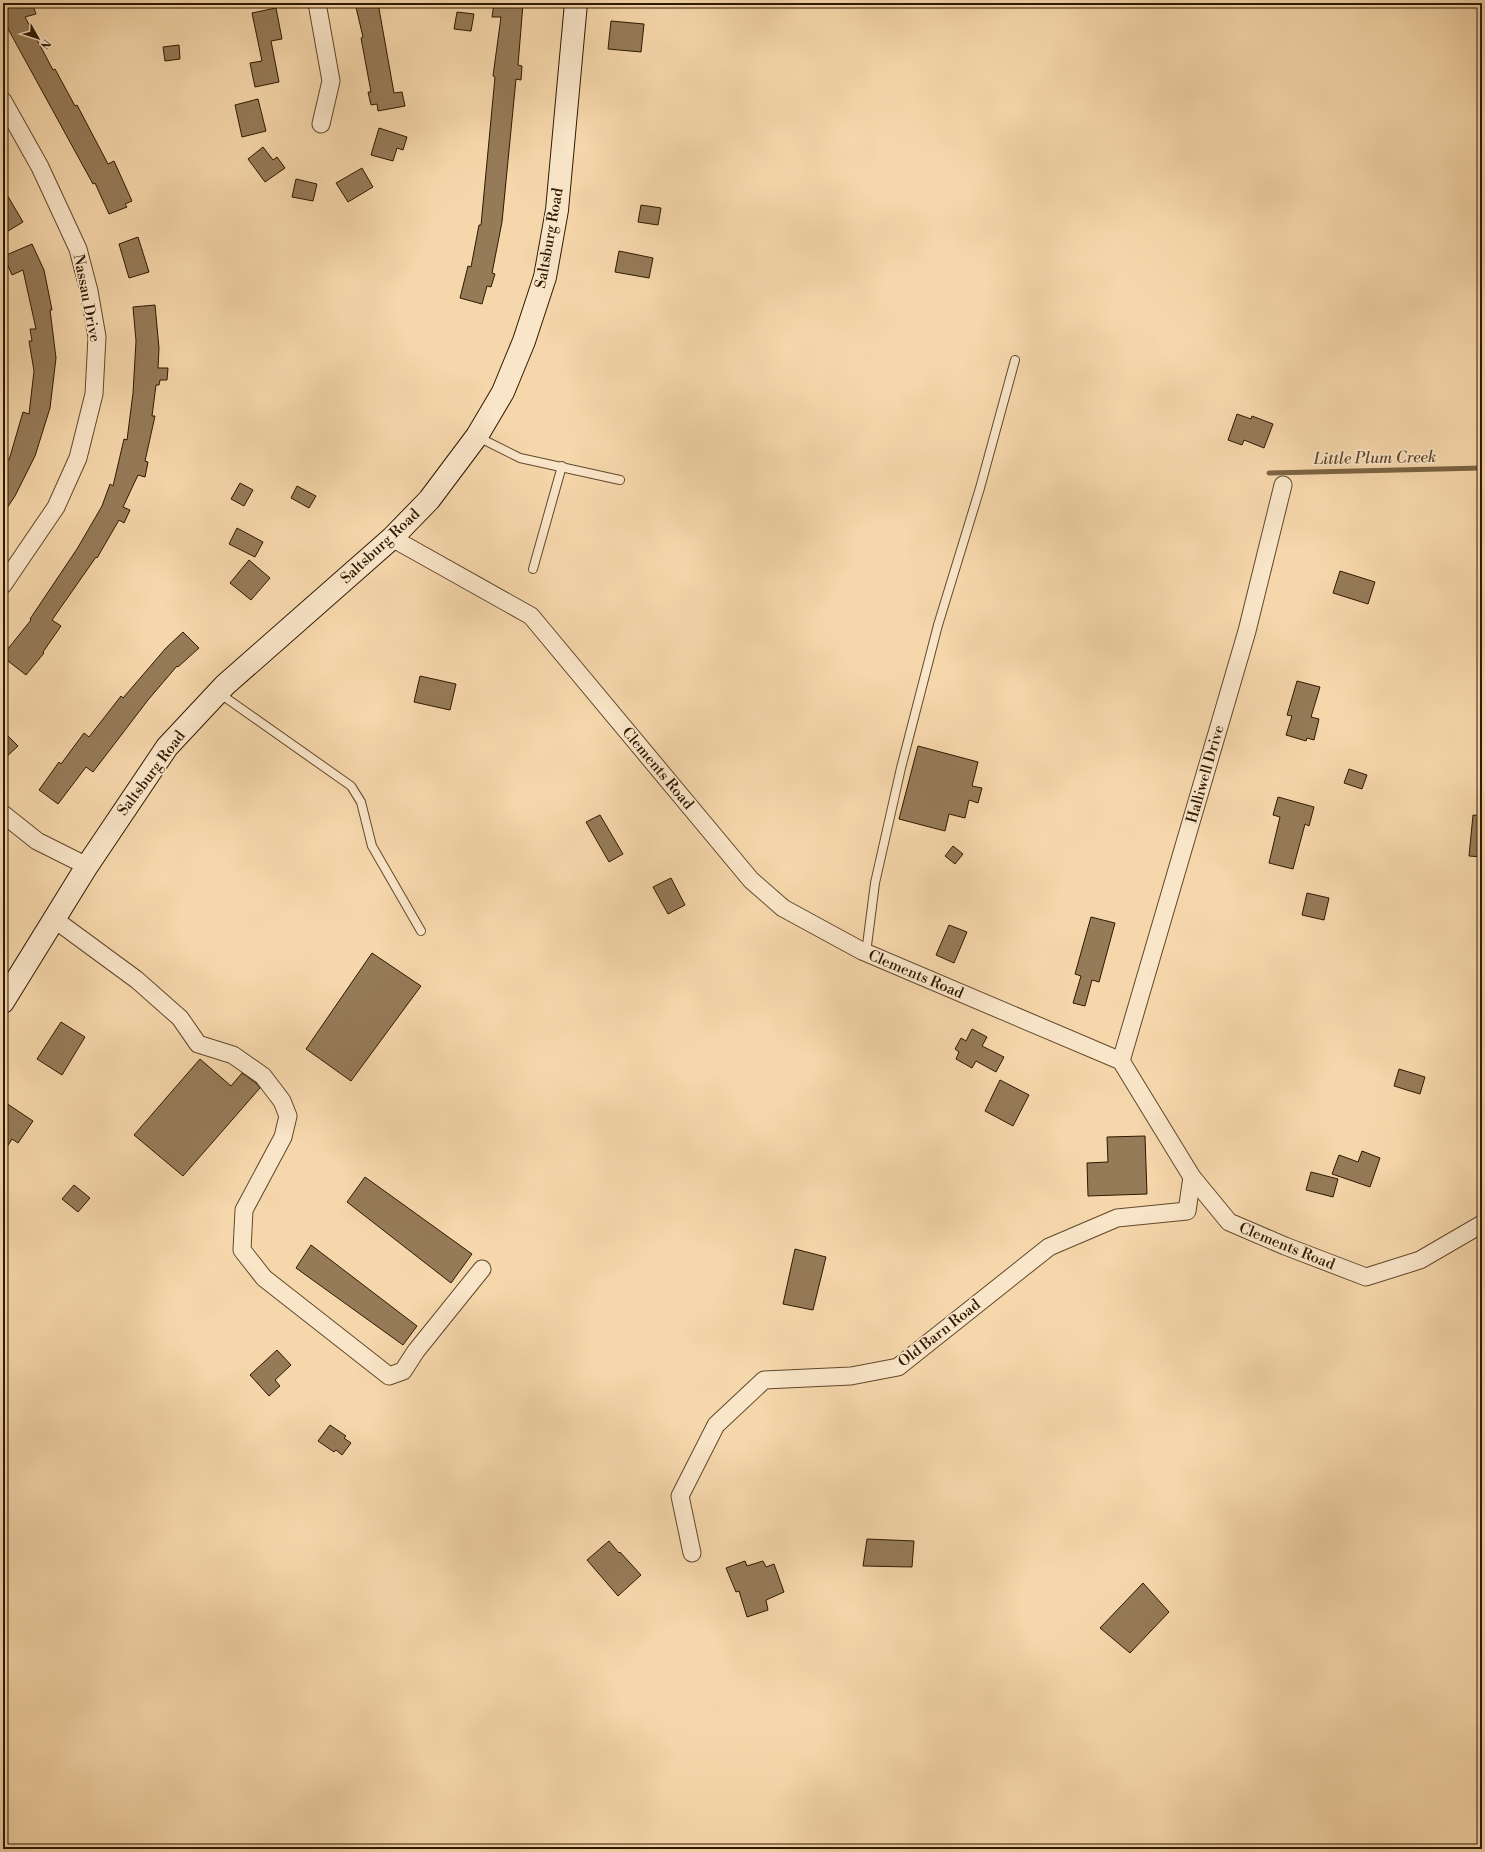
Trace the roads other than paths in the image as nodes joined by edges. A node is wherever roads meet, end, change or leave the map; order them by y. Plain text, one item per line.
1 (317, 3) edge
2 (576, 3) edge
3 (3, 101) edge
4 (321, 124) dead end
5 (1015, 360) dead end
6 (477, 436) junction
7 (562, 466) junction
8 (620, 480) dead end
9 (1283, 485) dead end
10 (392, 538) junction
11 (533, 570) dead end
12 (3, 585) edge
13 (218, 692) junction
14 (3, 814) edge
15 (87, 866) junction
16 (54, 919) junction
17 (421, 931) dead end
18 (866, 953) junction
19 (3, 1002) edge
20 (1121, 1061) junction
21 (1192, 1177) junction
22 (1482, 1224) edge
23 (482, 1270) dead end
24 (692, 1553) dead end

1 - 4 street
2 - 6 main road, Saltsburg Road
3 - 12 street, Nassau Drive
5 - 18 lane
6 - 7 lane
6 - 10 main road, Saltsburg Road
7 - 8 lane
7 - 11 lane
9 - 20 street, Halliwell Drive
10 - 13 main road, Saltsburg Road
10 - 18 street, Clements Road
13 - 15 main road, Saltsburg Road
13 - 17 lane
14 - 15 street
15 - 16 main road, Saltsburg Road
16 - 19 main road, Saltsburg Road
16 - 23 street
18 - 20 street, Clements Road
20 - 21 street, Clements Road
21 - 22 street, Clements Road
21 - 24 street, Old Barn Road

